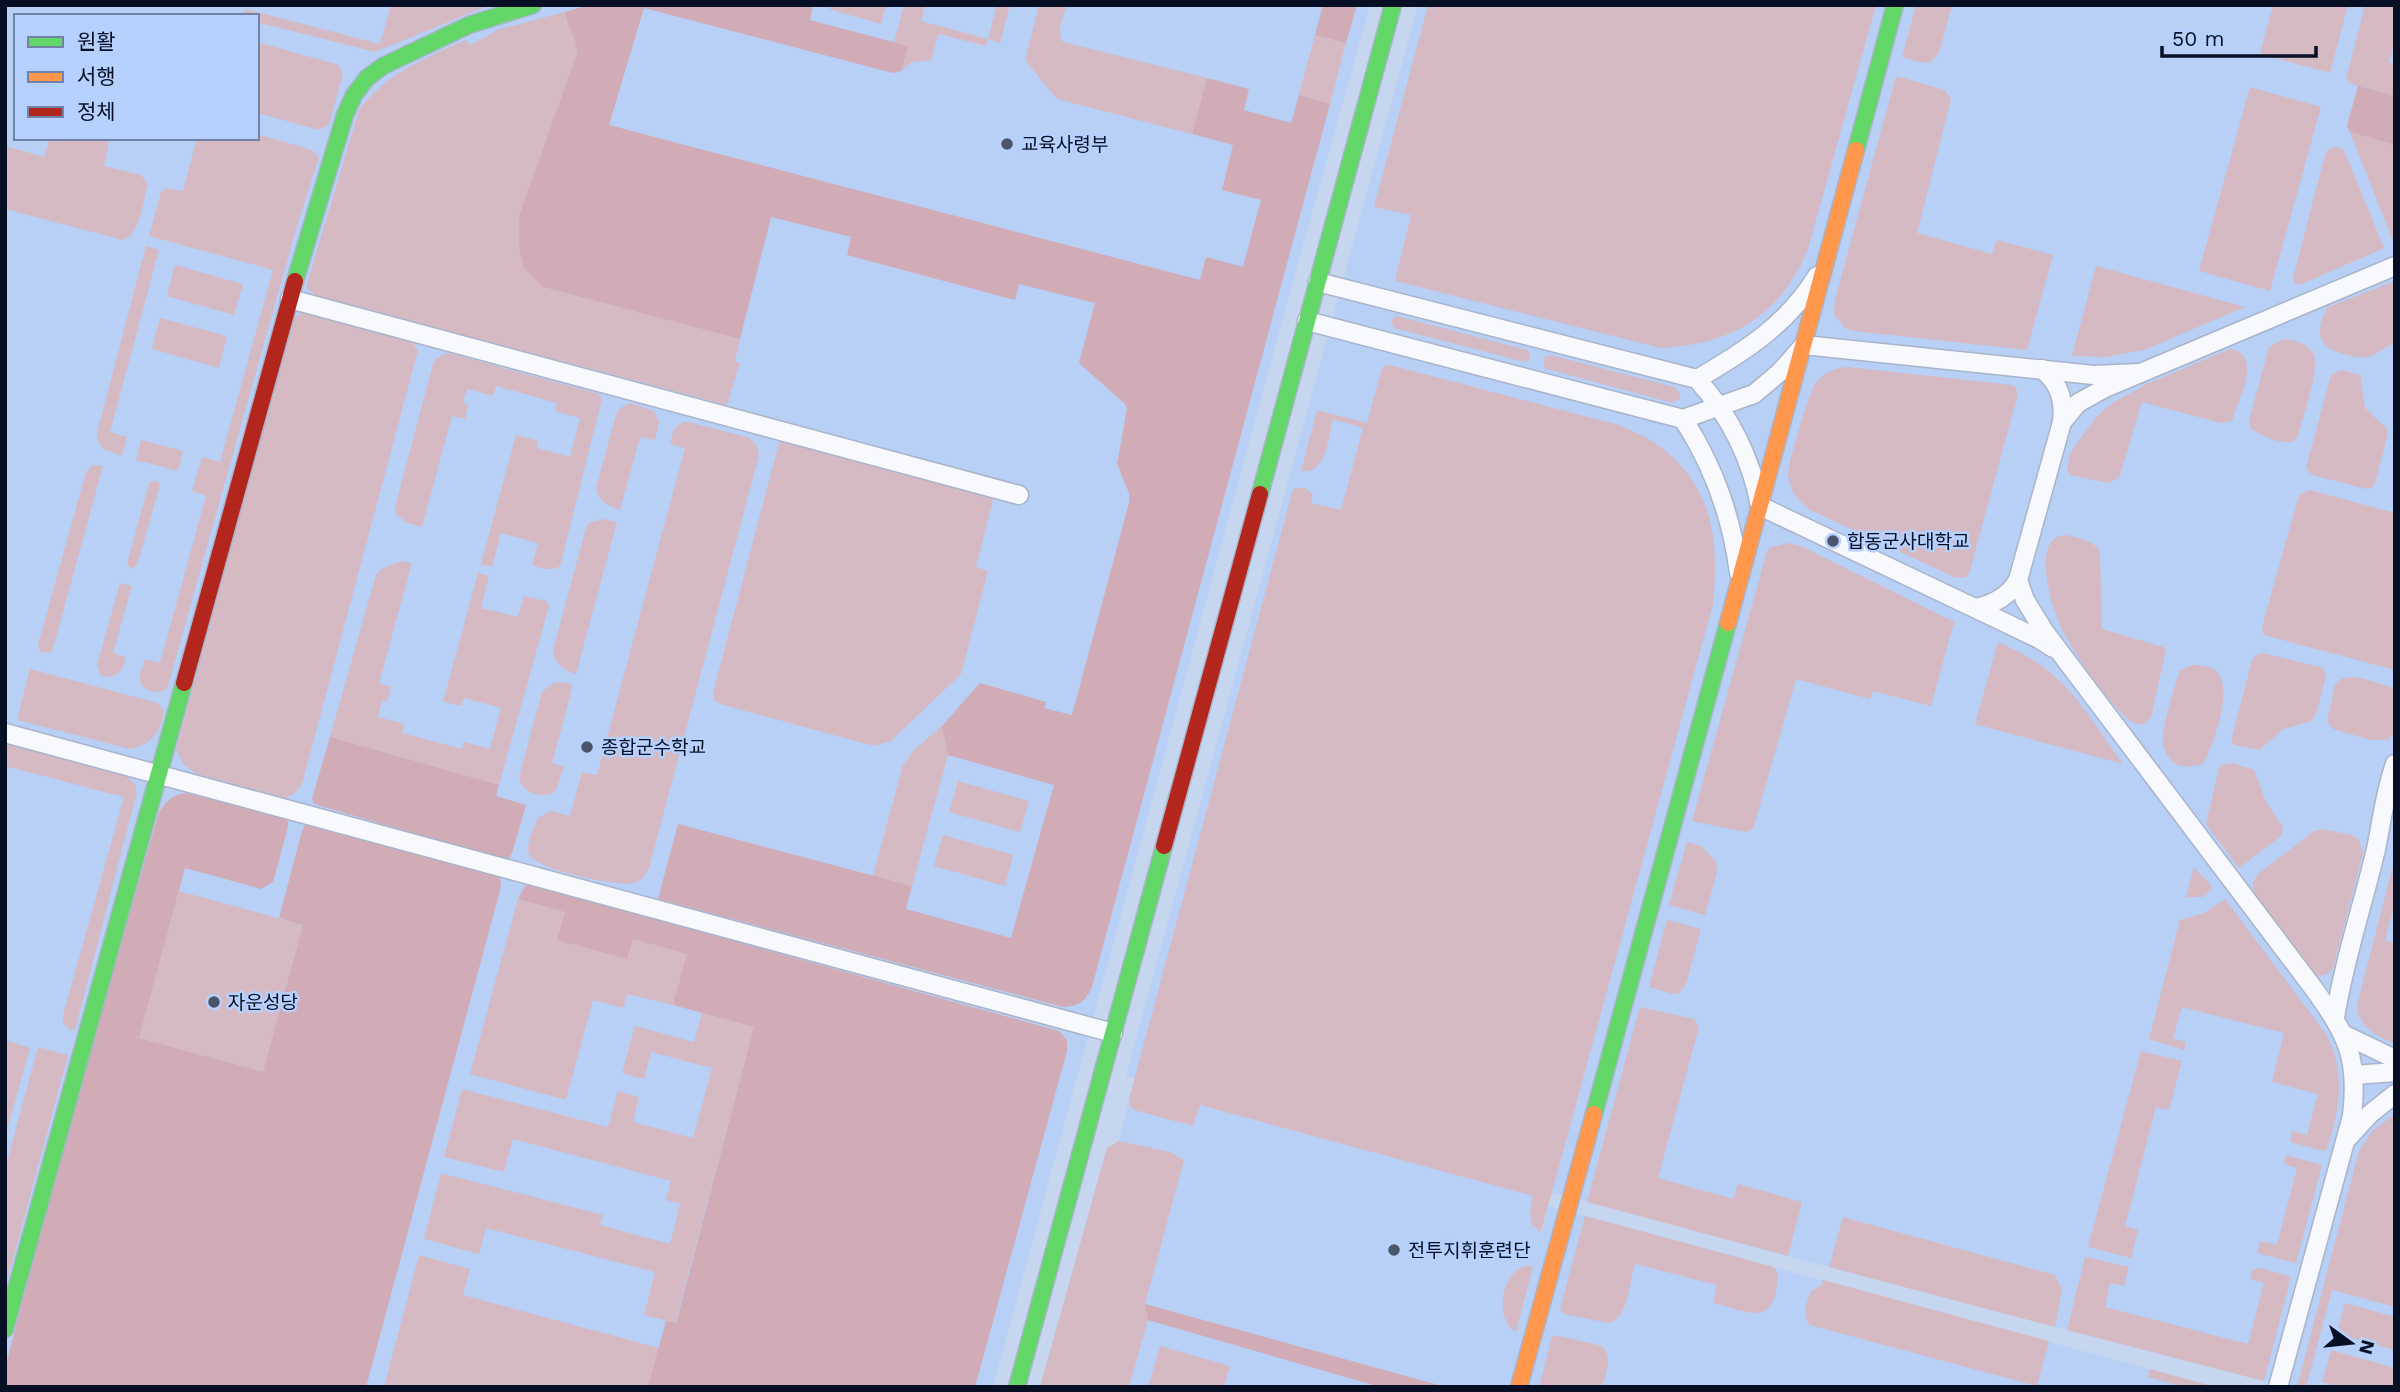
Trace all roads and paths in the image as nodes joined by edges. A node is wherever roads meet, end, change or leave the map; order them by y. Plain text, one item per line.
1 (533, 5) edge
2 (1393, 5) edge
3 (1895, 5) edge
4 (1827, 259) junction
5 (2395, 266) edge
6 (1318, 282) junction
7 (290, 299) junction
8 (1307, 320) junction
9 (1804, 345) junction
10 (2042, 369) junction
11 (2140, 373) junction
12 (1697, 379) junction
13 (1720, 408) junction
14 (1684, 419) junction
15 (2062, 422) junction
16 (1019, 495) dead end
17 (1760, 506) junction
18 (1740, 577) junction
19 (2018, 580) junction
20 (1976, 608) junction
21 (2066, 659) junction
22 (5, 733) edge
23 (2395, 764) edge
24 (159, 774) junction
25 (2344, 971) junction
26 (2314, 989) junction
27 (2335, 1018) junction
28 (1113, 1033) junction
29 (2344, 1035) junction
30 (2395, 1059) edge
31 (2395, 1072) edge
32 (2354, 1076) junction
33 (2395, 1094) edge
34 (2344, 1143) junction
35 (5, 1329) edge
36 (1017, 1387) edge
37 (1519, 1387) edge
38 (2278, 1387) edge

1 - 7 street
2 - 6 street
3 - 4 street
4 - 9 street
4 - 12 street
5 - 11 street
6 - 8 street
6 - 12 street
7 - 16 street
7 - 24 street
8 - 14 street
8 - 28 street
9 - 10 street
9 - 13 street
9 - 17 street
10 - 11 street
10 - 15 street
11 - 15 street
12 - 13 street
13 - 14 street
13 - 17 street
14 - 18 street
15 - 19 street
17 - 18 street
17 - 20 street
18 - 37 street
19 - 20 street
19 - 21 street
20 - 21 street
21 - 26 street
22 - 24 street
23 - 25 street
24 - 28 street
24 - 35 street
25 - 26 street
25 - 27 street
26 - 27 street
27 - 29 street
28 - 36 street
29 - 30 street
29 - 32 street
31 - 32 street
32 - 34 street
33 - 34 street
34 - 38 street

